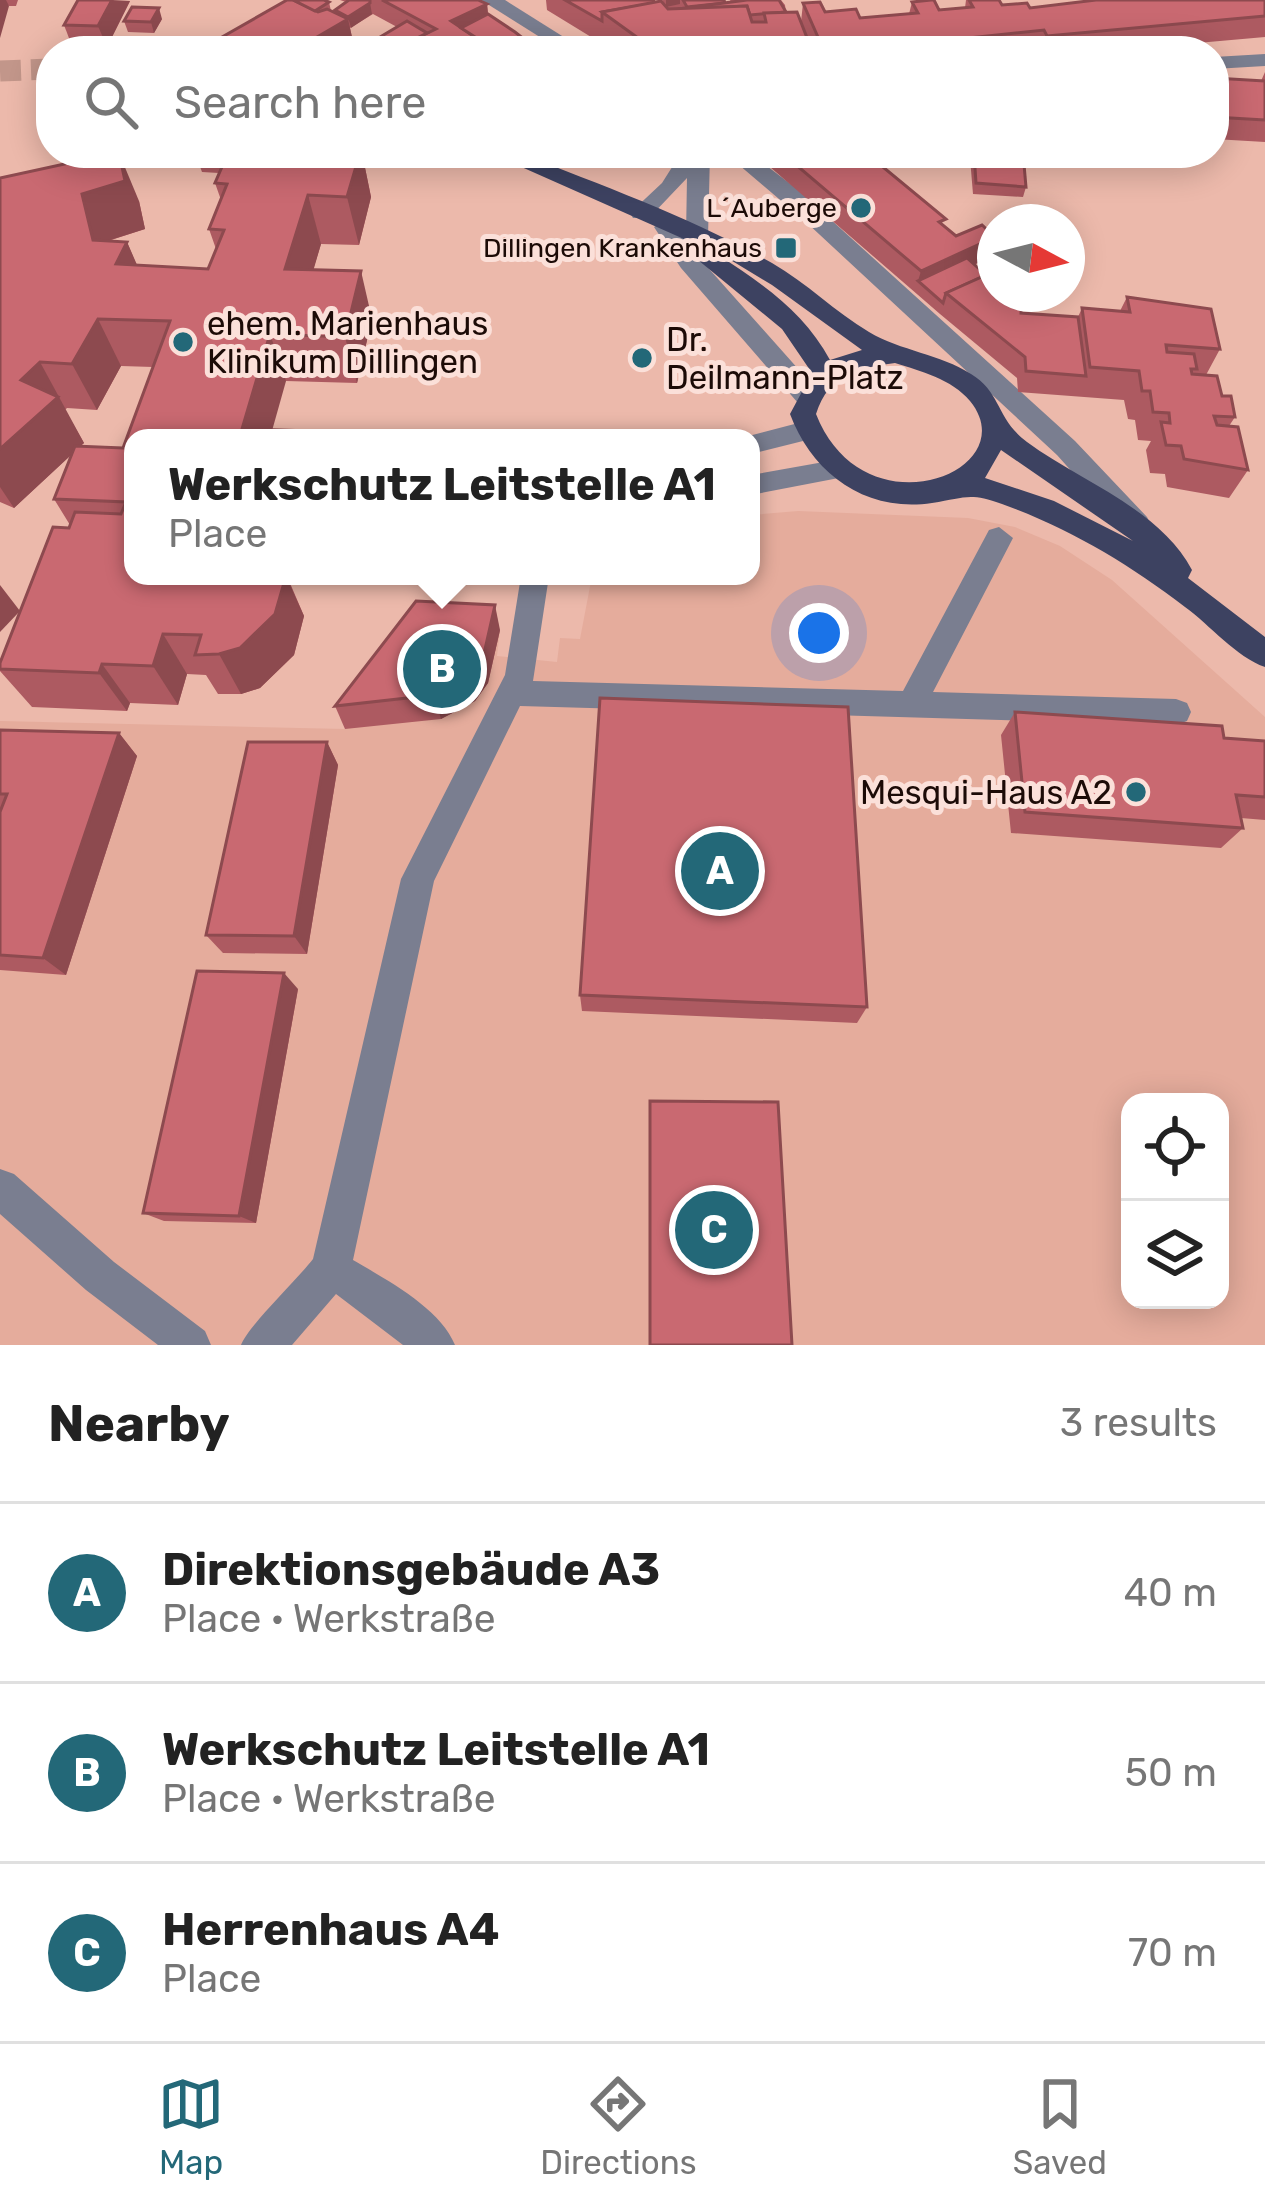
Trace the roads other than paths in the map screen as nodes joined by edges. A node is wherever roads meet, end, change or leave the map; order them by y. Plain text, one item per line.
1 (491, 0) edge
2 (551, 36) edge
3 (1265, 60) edge
4 (1229, 62) edge
5 (536, 168) edge
6 (685, 168) edge
7 (695, 168) edge
8 (758, 168) edge
9 (641, 213) junction
10 (665, 227) junction
11 (693, 241) junction
12 (891, 355) junction
13 (825, 374) junction
14 (807, 396) junction
15 (992, 428) junction
16 (806, 431) junction
17 (760, 442) edge
18 (835, 470) junction
19 (960, 481) junction
20 (760, 483) edge
21 (1137, 525) junction
22 (999, 538) dead end
23 (534, 585) edge
24 (1201, 599) junction
25 (1265, 655) edge
26 (519, 677) junction
27 (910, 705) junction
28 (1176, 712) dead end
29 (0, 1188) edge
30 (332, 1269) junction
31 (191, 1345) edge
32 (261, 1345) edge
33 (435, 1345) edge

1 - 2 street
3 - 4 street
5 - 9 main road
6 - 9 street
7 - 11 street
8 - 21 street
9 - 10 main road
9 - 11 main road
10 - 11 main road
10 - 14 street
11 - 12 main road
11 - 13 main road
12 - 13 main road
12 - 15 main road
13 - 14 main road
14 - 16 main road
15 - 19 main road
15 - 21 main road
16 - 17 street
16 - 18 main road
18 - 19 main road
18 - 20 street
19 - 24 main road
21 - 24 main road
22 - 27 street
23 - 26 street
24 - 25 main road
26 - 27 street
26 - 30 street
27 - 28 street
29 - 31 street
30 - 32 street
30 - 33 street

